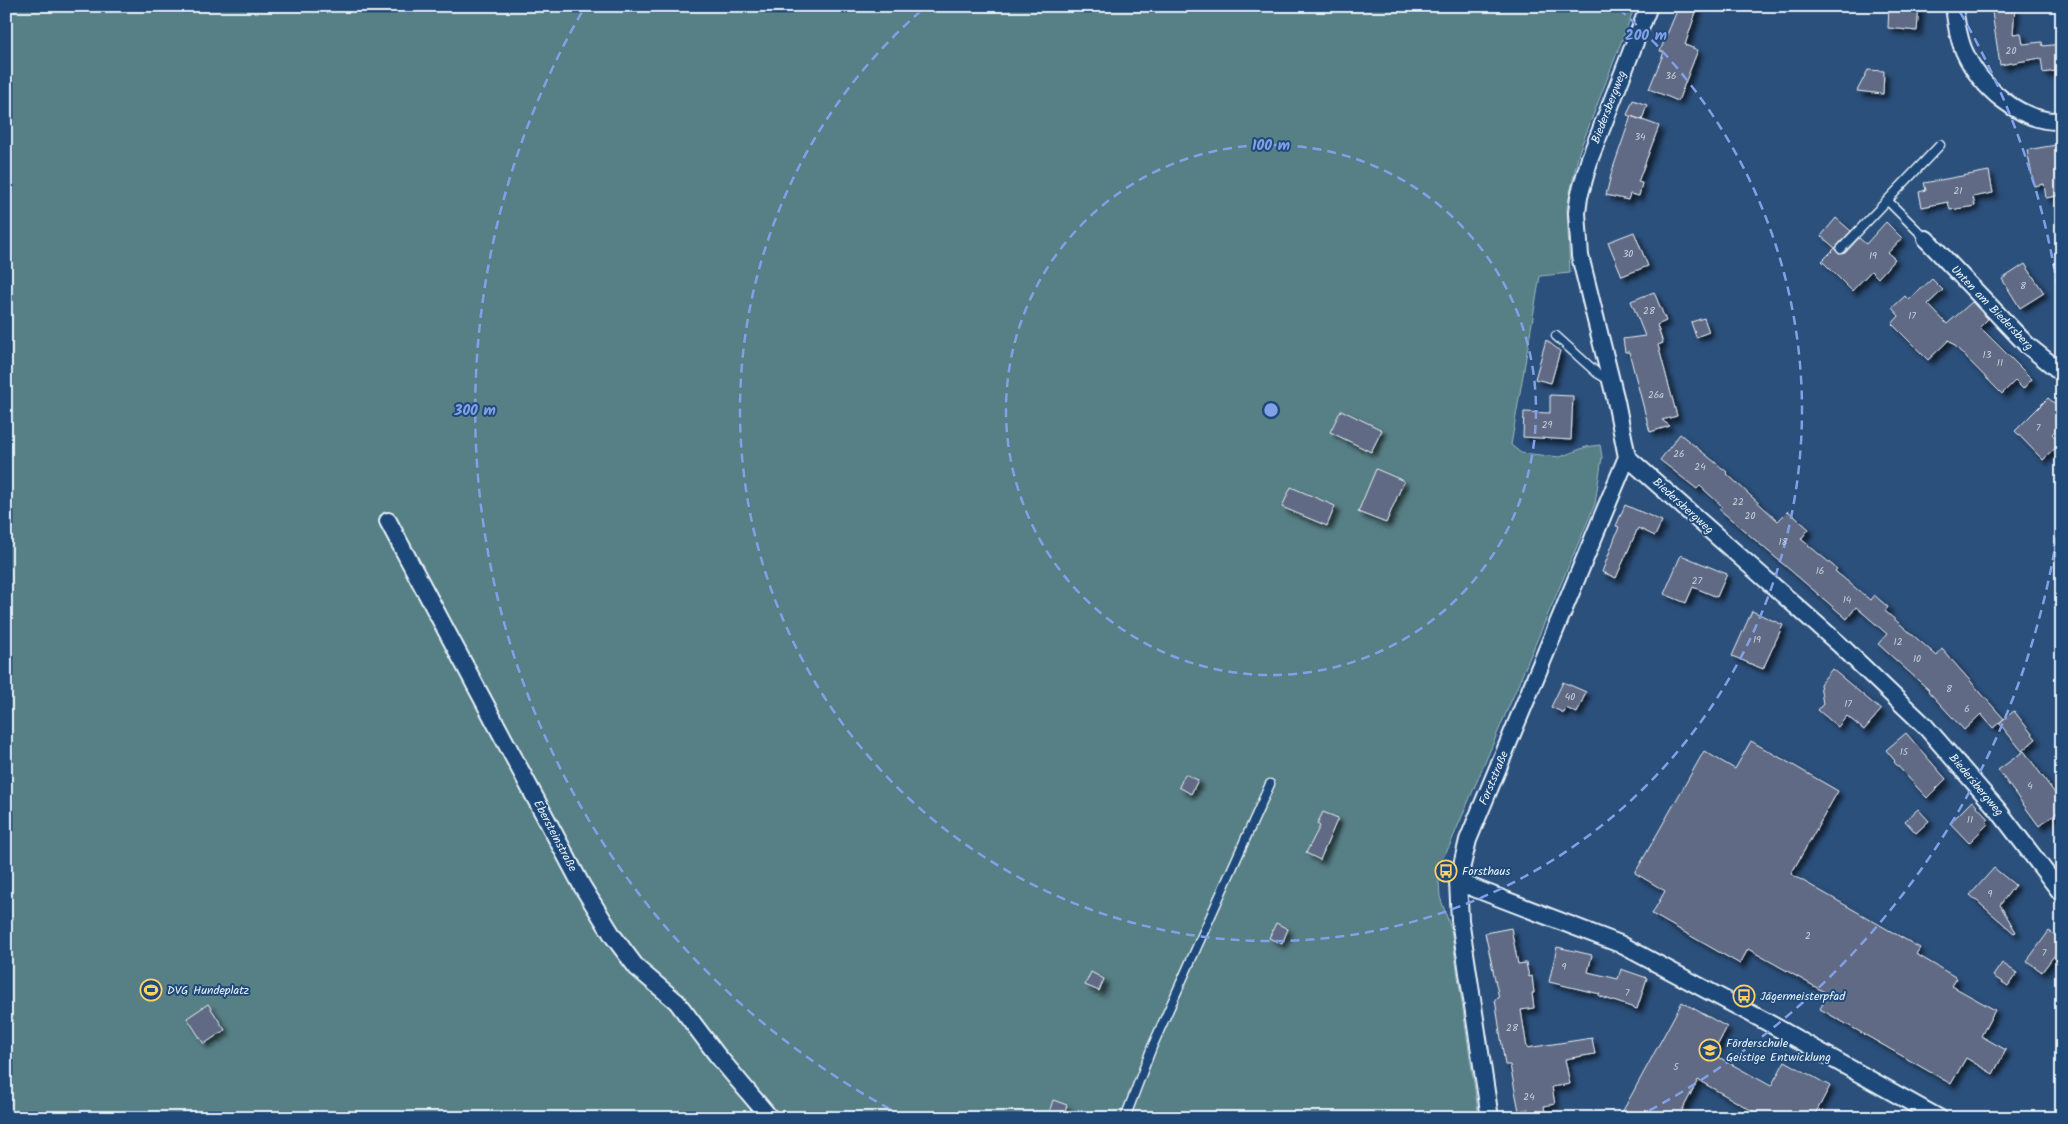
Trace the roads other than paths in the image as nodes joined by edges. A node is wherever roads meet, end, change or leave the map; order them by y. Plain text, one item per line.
1 (1648, 6) edge
2 (1954, 6) edge
3 (2062, 121) edge
4 (1940, 145) dead end
5 (1888, 201) junction
6 (1926, 239) joint
7 (1840, 249) dead end
8 (1556, 336) dead end
9 (2062, 373) edge
10 (1611, 381) junction
11 (1627, 457) junction
12 (388, 521) dead end
13 (1270, 784) dead end
14 (1458, 882) junction
15 (2062, 894) edge
16 (770, 1118) edge
17 (1125, 1118) edge
18 (1490, 1118) edge
19 (1939, 1118) edge

1 - 10 street, Biedersbergweg
2 - 3 street
4 - 5 lane
5 - 6 lane
5 - 7 lane
6 - 9 street, Unten am Biedersberg
8 - 10 lane
10 - 11 street, Biedersbergweg
11 - 14 street, Forststraße
11 - 15 street, Biedersbergweg
12 - 16 street, Ebersteinstraße
13 - 17 lane
14 - 18 street, Forststraße
14 - 19 street

